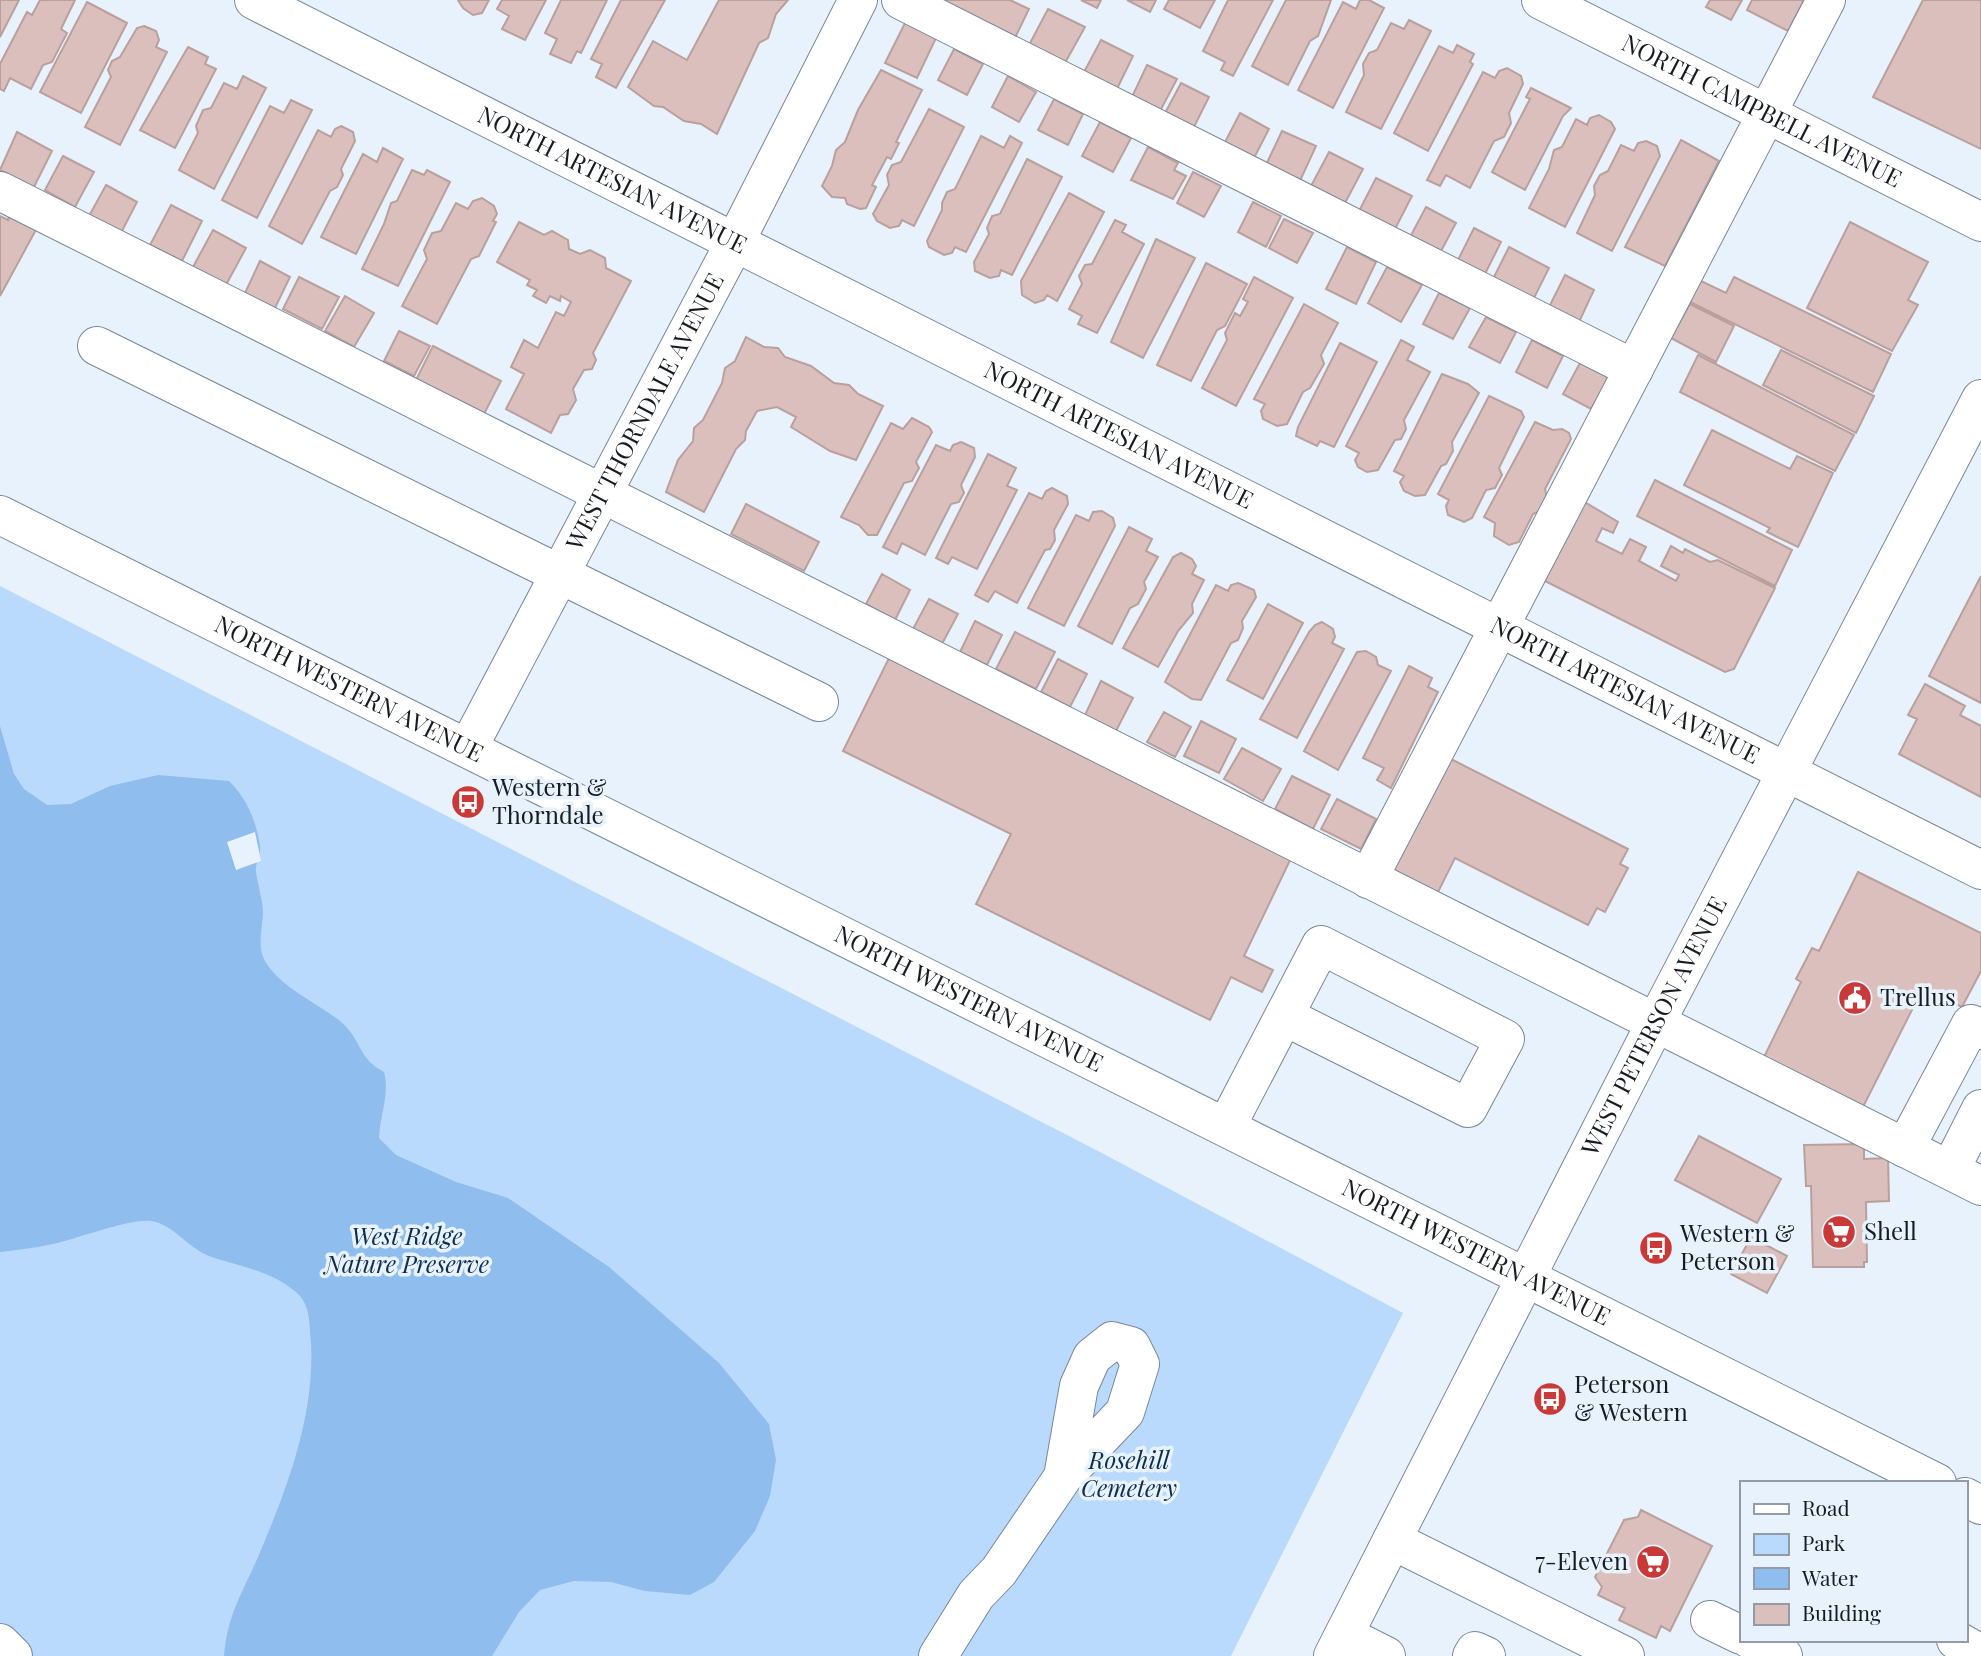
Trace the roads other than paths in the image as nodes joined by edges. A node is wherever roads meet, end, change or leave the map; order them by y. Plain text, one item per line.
1 (254, 0) edge
2 (858, 0) edge
3 (901, 0) edge
4 (1541, 0) edge
5 (1826, 0) edge
6 (1767, 114) junction
7 (0, 191) edge
8 (1981, 222) edge
9 (735, 242) junction
10 (97, 346) dead end
11 (1634, 369) junction
12 (1981, 399) edge
13 (601, 493) junction
14 (0, 515) edge
15 (558, 575) junction
16 (1499, 628) junction
17 (819, 702) dead end
18 (468, 748) junction
19 (1786, 772) junction
20 (1981, 870) edge
21 (1368, 879) junction
22 (1284, 1016) junction
23 (1655, 1024) junction
24 (1981, 1030) edge
25 (1981, 1109) edge
26 (1226, 1127) junction
27 (1905, 1148) junction
28 (1965, 1178) edge
29 (1525, 1276) junction
30 (1063, 1477) dead end
31 (1933, 1481) edge
32 (1392, 1540) junction
33 (1755, 1642) edge
34 (1959, 1642) edge
35 (0, 1643) edge
36 (1339, 1646) edge
37 (1621, 1655) edge
38 (1981, 1655) edge
39 (13, 1656) edge
40 (938, 1656) edge
41 (1386, 1656) edge
42 (1472, 1656) edge
43 (1486, 1656) edge
44 (1783, 1656) edge

1 - 9 main road, NORTH ARTESIAN AVENUE
2 - 9 main road, WEST THORNDALE AVENUE
3 - 11 main road
4 - 6 main road, NORTH CAMPBELL AVENUE
5 - 6 main road
6 - 8 main road, NORTH CAMPBELL AVENUE
6 - 11 main road
7 - 13 main road
9 - 13 main road, WEST THORNDALE AVENUE
9 - 16 main road, NORTH ARTESIAN AVENUE
10 - 15 main road
11 - 16 main road
12 - 19 main road, WEST PETERSON AVENUE
13 - 15 main road, WEST THORNDALE AVENUE
13 - 21 main road
14 - 18 main road, NORTH WESTERN AVENUE
15 - 17 main road
15 - 18 main road, WEST THORNDALE AVENUE
16 - 19 main road, NORTH ARTESIAN AVENUE
16 - 21 main road
18 - 26 main road, NORTH WESTERN AVENUE
19 - 20 main road, NORTH ARTESIAN AVENUE
19 - 23 main road, WEST PETERSON AVENUE
21 - 23 main road
22 - 22 main road
22 - 26 main road
23 - 27 main road
23 - 29 main road, WEST PETERSON AVENUE
24 - 27 main road
25 - 28 main road
26 - 29 main road, NORTH WESTERN AVENUE
27 - 28 main road
29 - 31 main road, NORTH WESTERN AVENUE
29 - 32 main road, WEST PETERSON AVENUE
30 - 40 main road
32 - 36 main road, WEST PETERSON AVENUE
32 - 37 main road
33 - 44 main road
34 - 38 main road
35 - 39 main road
36 - 41 main road
42 - 43 main road

